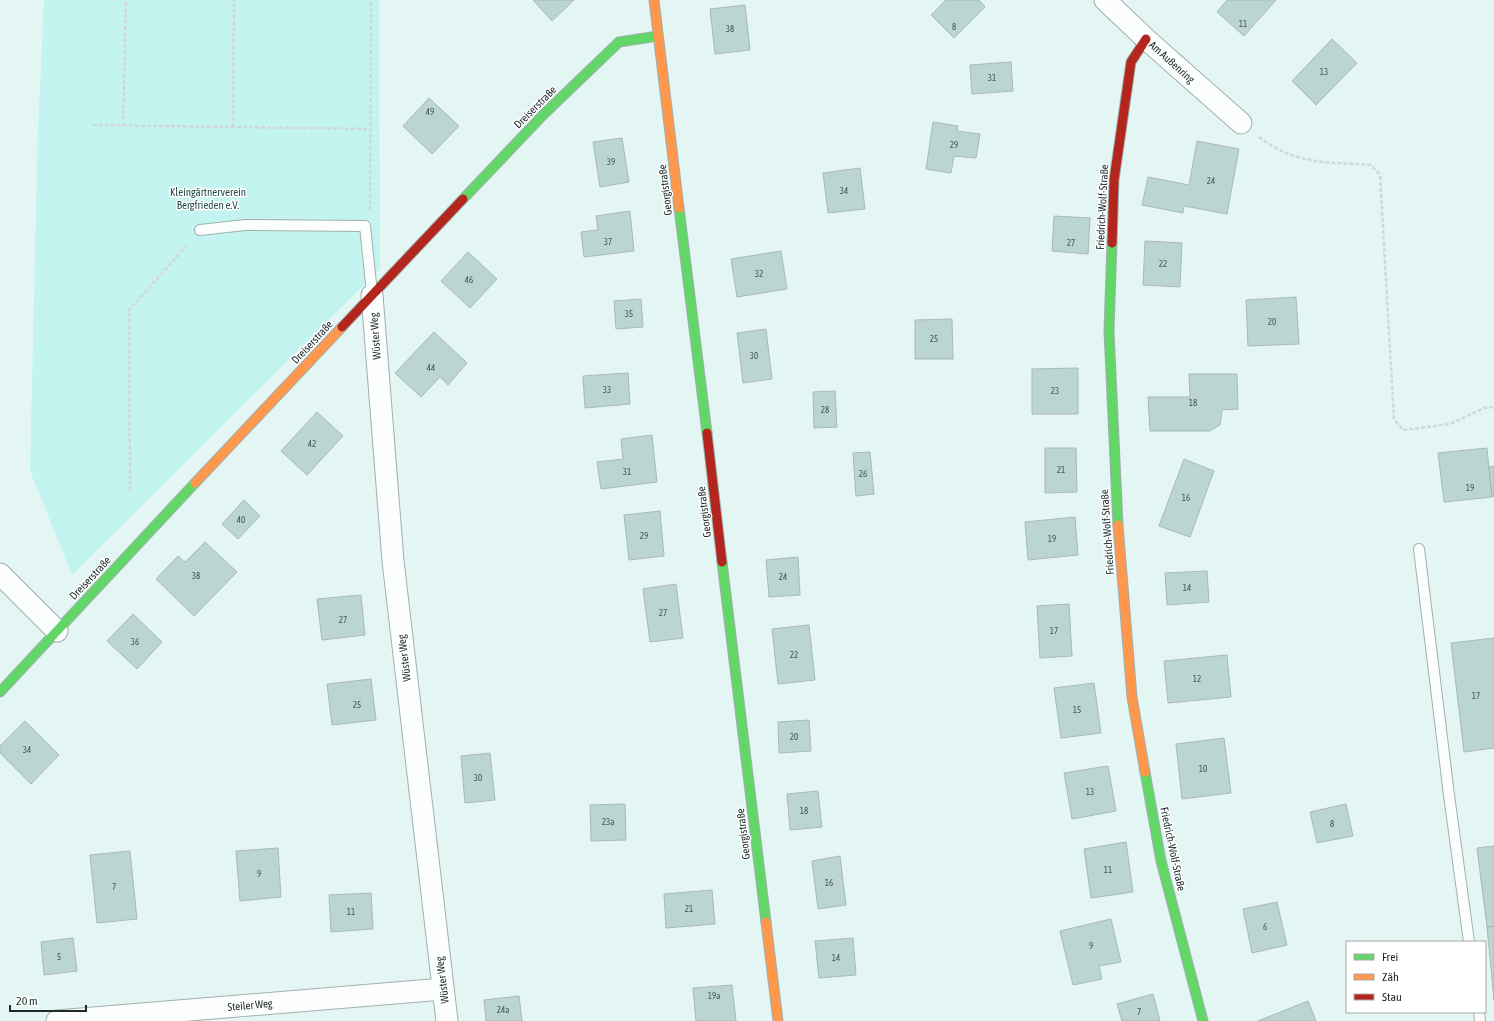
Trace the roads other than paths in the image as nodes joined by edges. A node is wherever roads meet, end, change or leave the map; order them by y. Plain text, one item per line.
1 (654, 0) edge
2 (1105, 0) edge
3 (658, 36) junction
4 (1146, 39) junction
5 (1241, 123) road end
6 (200, 230) road end
7 (372, 295) junction
8 (1419, 549) dead end
9 (0, 574) edge
10 (57, 631) junction
11 (0, 692) edge
12 (1469, 941) edge
13 (443, 989) junction
14 (56, 1021) edge
15 (447, 1021) edge
16 (778, 1021) edge
17 (1203, 1021) edge

1 - 3 street, Georgistraße
2 - 4 street, Am Außenring
3 - 7 street, Dreiserstraße
3 - 16 street, Georgistraße
4 - 5 street, Am Außenring
4 - 17 street, Friedrich-Wolf-Straße
6 - 7 lane
7 - 10 street, Dreiserstraße
7 - 13 street, Wüster Weg
8 - 12 lane
9 - 10 street
10 - 11 street, Dreiserstraße
13 - 14 street, Steiler Weg
13 - 15 street, Wüster Weg

